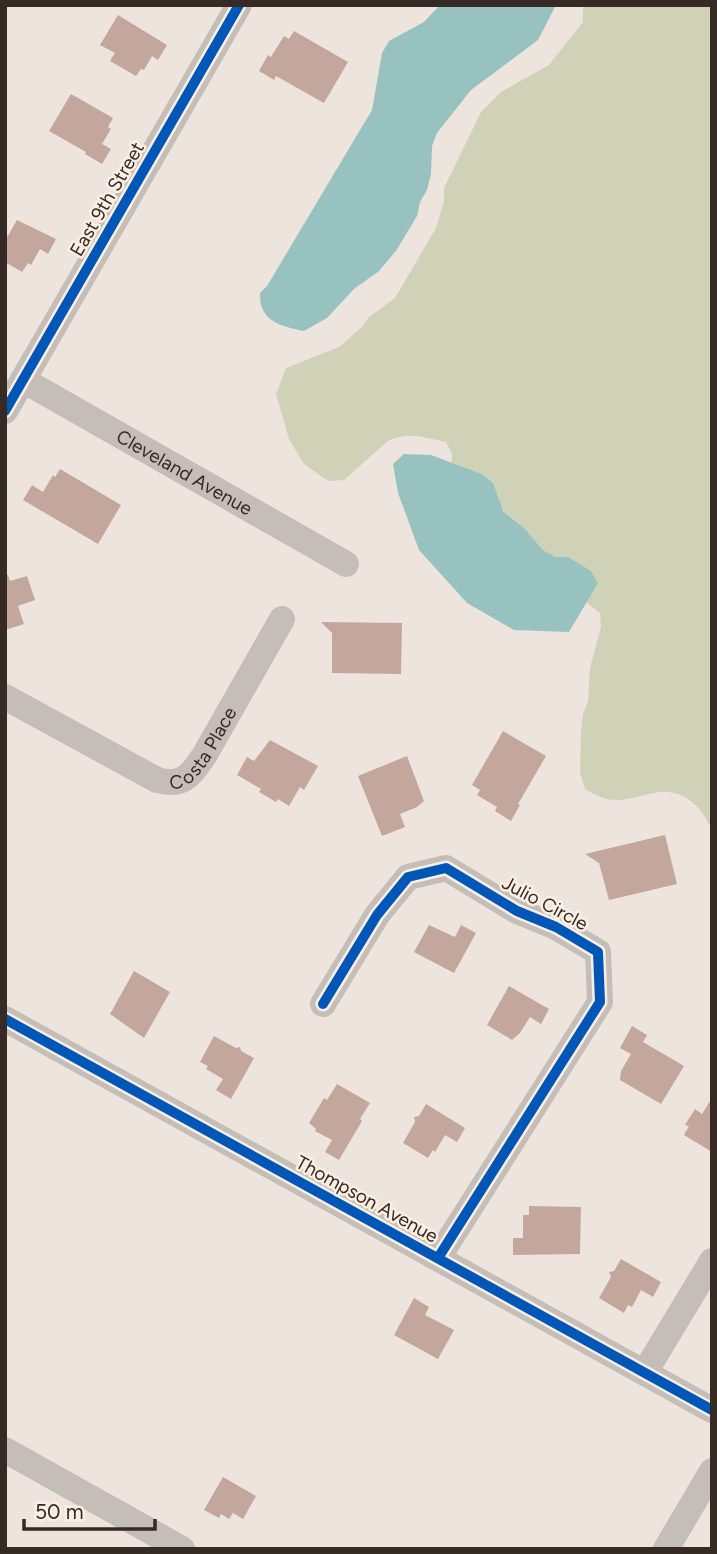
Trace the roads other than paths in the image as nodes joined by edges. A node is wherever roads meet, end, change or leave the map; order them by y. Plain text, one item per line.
1 (239, 5) edge
2 (23, 380) junction
3 (5, 411) edge
4 (346, 564) dead end
5 (282, 619) dead end
6 (5, 697) edge
7 (323, 1004) dead end
8 (5, 1019) edge
9 (438, 1258) junction
10 (712, 1261) edge
11 (645, 1372) junction
12 (712, 1410) edge
13 (5, 1450) edge
14 (712, 1471) edge
15 (182, 1549) edge
16 (666, 1549) edge

1 - 2 street, East 9th Street
2 - 3 street, East 9th Street
2 - 4 street, Cleveland Avenue
5 - 6 street, Costa Place
7 - 9 street, Julio Circle
8 - 9 street, Thompson Avenue
9 - 11 street, Thompson Avenue
10 - 11 street
11 - 12 street, Thompson Avenue
13 - 15 street
14 - 16 street

